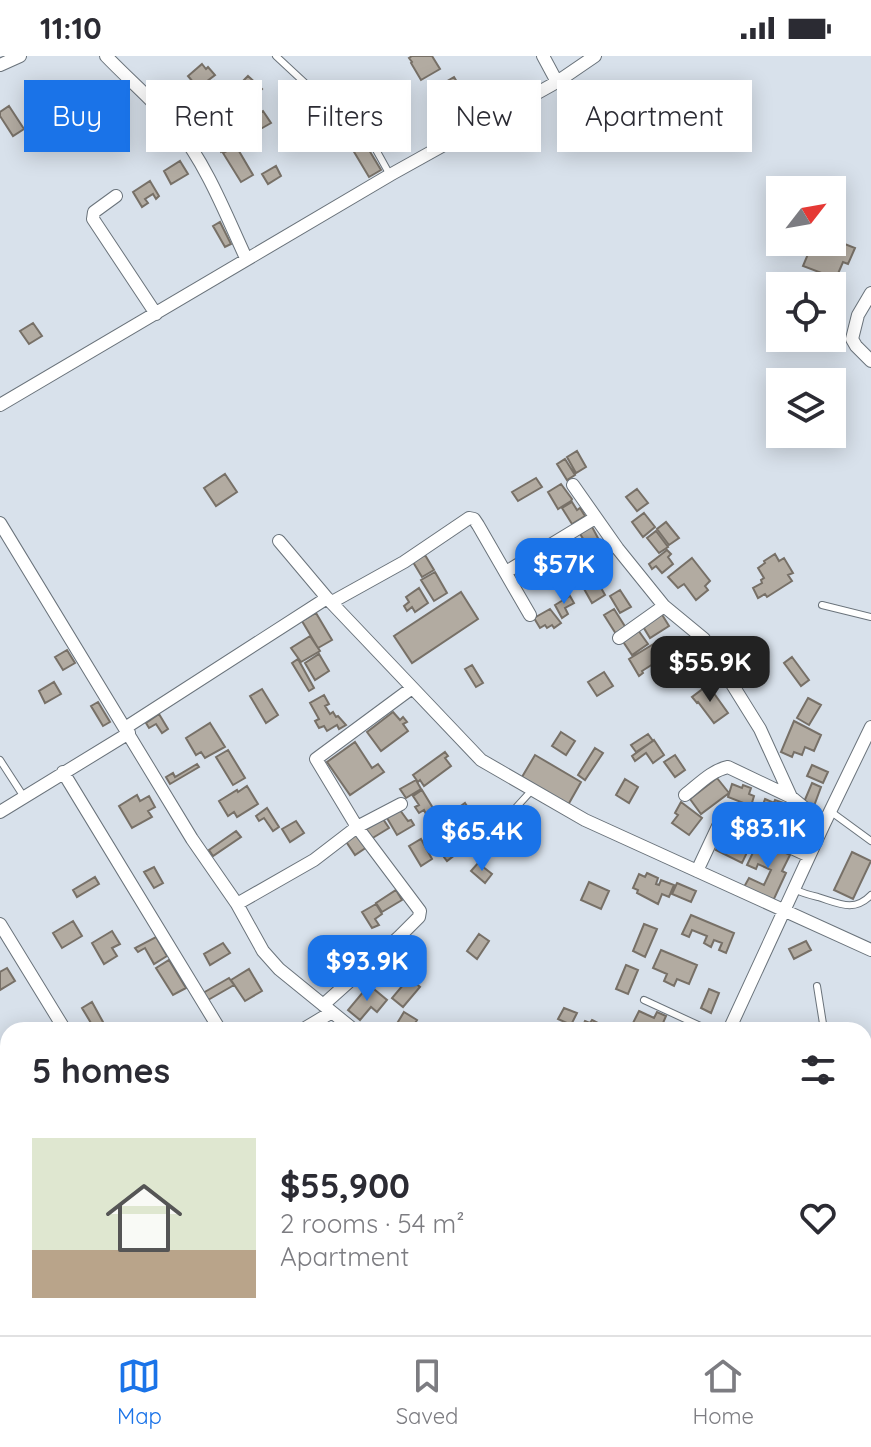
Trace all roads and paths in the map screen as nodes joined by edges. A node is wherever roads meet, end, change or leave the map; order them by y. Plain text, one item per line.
1 (20, 56) edge
2 (106, 56) edge
3 (276, 56) edge
4 (543, 56) edge
5 (595, 56) edge
6 (0, 65) edge
7 (560, 80) edge
8 (557, 82) joint
9 (390, 175) junction
10 (116, 196) dead end
11 (246, 258) junction
12 (871, 293) edge
13 (156, 314) junction
14 (871, 361) edge
15 (0, 405) edge
16 (573, 485) dead end
17 (595, 518) junction
18 (0, 523) edge
19 (279, 541) dead end
20 (506, 572) junction
21 (329, 600) junction
22 (822, 605) dead end
23 (664, 606) junction
24 (530, 615) dead end
25 (871, 617) edge
26 (619, 638) dead end
27 (412, 688) junction
28 (871, 727) edge
29 (127, 731) junction
30 (0, 760) edge
31 (63, 772) junction
32 (532, 790) junction
33 (685, 795) dead end
34 (24, 797) junction
35 (791, 797) junction
36 (401, 804) dead end
37 (830, 811) junction
38 (0, 812) edge
39 (824, 824) junction
40 (357, 827) junction
41 (871, 841) edge
42 (479, 851) dead end
43 (809, 856) junction
44 (697, 871) junction
45 (794, 889) junction
46 (871, 895) edge
47 (237, 904) junction
48 (784, 911) junction
49 (0, 924) edge
50 (871, 950) edge
51 (817, 986) dead end
52 (644, 1000) dead end
53 (328, 1008) junction
54 (60, 1022) edge
55 (215, 1022) edge
56 (311, 1022) edge
57 (345, 1022) edge
58 (692, 1022) edge
59 (733, 1022) edge
60 (823, 1022) edge

1 - 6 street
2 - 11 street
3 - 9 lane
4 - 8 street
5 - 7 street
8 - 9 street
9 - 11 street
10 - 13 street
11 - 13 street
12 - 14 street
13 - 15 street
16 - 17 street
17 - 20 street
17 - 23 street
18 - 29 street
19 - 21 street
20 - 21 street
20 - 24 street
21 - 27 street
21 - 29 street
22 - 25 lane
23 - 26 street
23 - 35 street
27 - 32 street
27 - 40 street
28 - 37 street
29 - 31 street
29 - 47 street
30 - 34 lane
31 - 34 street
31 - 55 street
32 - 42 lane
32 - 44 street
33 - 35 street
34 - 38 street
35 - 39 street
36 - 40 street
37 - 39 street
37 - 41 lane
39 - 43 street
40 - 47 street
40 - 53 street
43 - 44 street
43 - 45 street
44 - 48 street
45 - 46 lane
45 - 48 street
47 - 53 street
48 - 50 street
48 - 59 street
49 - 54 street
51 - 60 lane
52 - 58 lane
53 - 56 street
53 - 57 street

